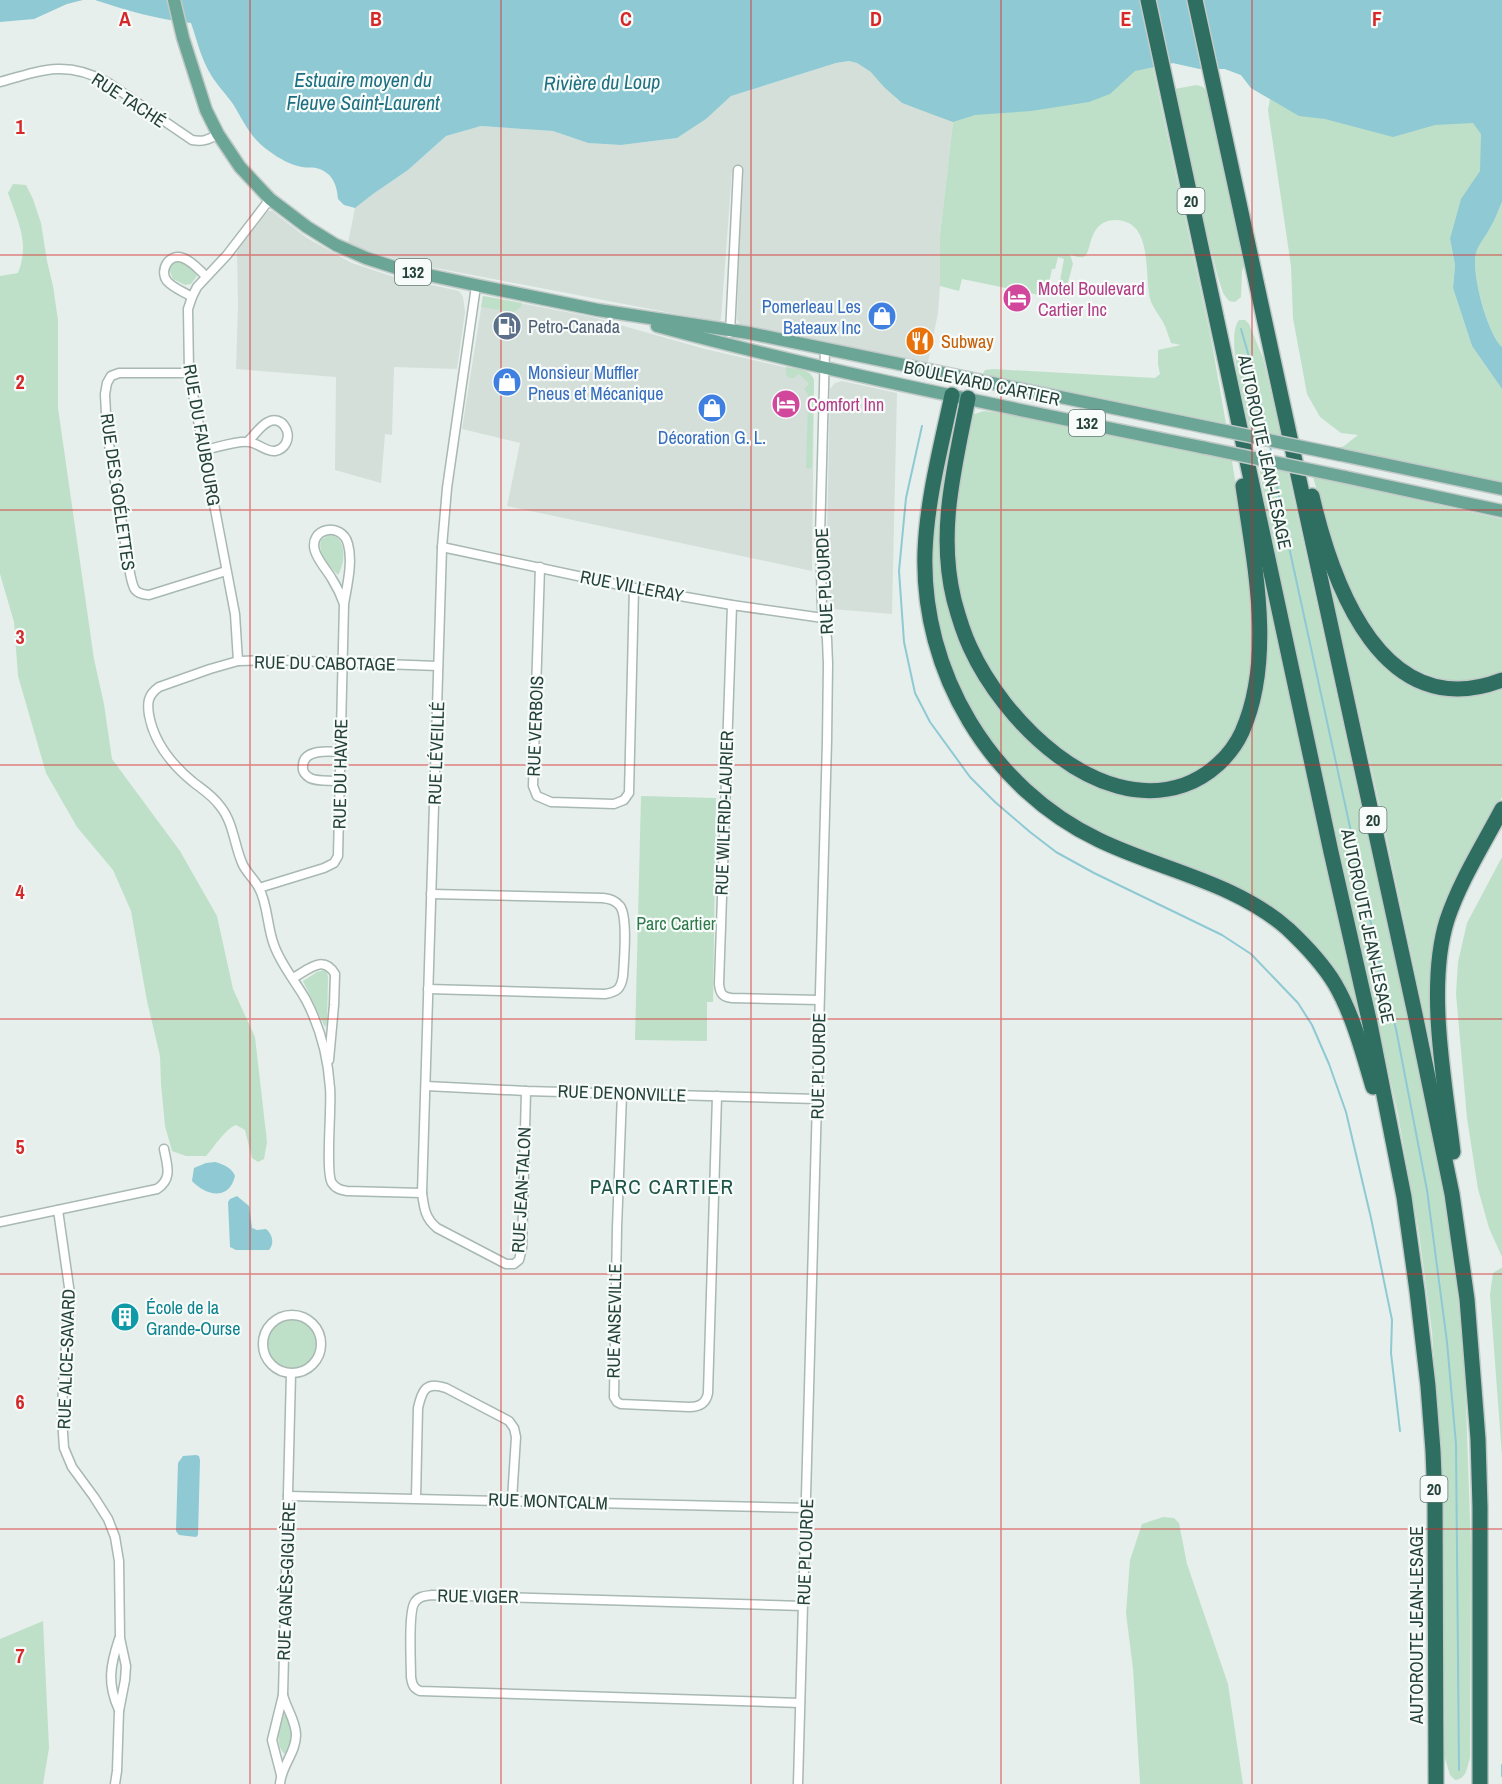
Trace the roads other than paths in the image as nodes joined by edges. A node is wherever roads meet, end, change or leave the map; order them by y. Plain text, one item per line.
1 (174, 0) edge
2 (1148, 0) edge
3 (1195, 0) edge
4 (0, 82) edge
5 (218, 134) junction
6 (738, 170) dead end
7 (270, 199) junction
8 (206, 276) junction
9 (476, 286) junction
10 (192, 297) junction
11 (598, 310) junction
12 (1267, 329) junction
13 (730, 331) junction
14 (727, 345) junction
15 (825, 349) junction
16 (1225, 364) junction
17 (824, 368) junction
18 (189, 373) junction
19 (957, 376) junction
20 (972, 379) junction
21 (960, 397) junction
22 (248, 441) junction
23 (204, 450) junction
24 (1502, 489) edge
25 (1502, 511) edge
26 (442, 547) junction
27 (540, 567) junction
28 (226, 571) junction
29 (634, 588) junction
30 (344, 604) junction
31 (732, 605) junction
32 (823, 618) junction
33 (238, 661) junction
34 (343, 663) junction
35 (438, 666) junction
36 (1502, 680) edge
37 (340, 752) junction
38 (339, 781) junction
39 (1502, 809) edge
40 (259, 888) junction
41 (431, 894) junction
42 (293, 978) junction
43 (428, 989) junction
44 (819, 1000) junction
45 (328, 1070) junction
46 (426, 1086) junction
47 (526, 1091) junction
48 (622, 1093) junction
49 (717, 1096) junction
50 (817, 1099) junction
51 (164, 1149) dead end
52 (422, 1193) junction
53 (1404, 1197) junction
54 (58, 1210) junction
55 (0, 1222) edge
56 (430, 1222) joint
57 (1467, 1299) junction
58 (291, 1373) junction
59 (288, 1496) junction
60 (416, 1498) junction
61 (512, 1500) junction
62 (807, 1508) junction
63 (803, 1606) junction
64 (120, 1638) junction
65 (283, 1695) junction
66 (800, 1703) junction
67 (119, 1711) junction
68 (281, 1780) edge
69 (115, 1784) edge
70 (798, 1784) edge
71 (1436, 1784) edge
72 (1480, 1784) edge

1 - 5 main road, 132
2 - 16 highway, AUTOROUTE JEAN-LESAGE / 20
3 - 12 highway, AUTOROUTE JEAN-LESAGE / 20
4 - 5 street, RUE TACHÉ
5 - 7 main road, BOULEVARD CARTIER / 132
6 - 13 street
7 - 8 street, RUE DU FAUBOURG
7 - 9 main road, BOULEVARD CARTIER / 132
8 - 10 street, RUE DU FAUBOURG
8 - 10 street
9 - 11 main road, BOULEVARD CARTIER / 132
9 - 26 street, RUE LÉVEILLÉ
10 - 18 street, RUE DU FAUBOURG
11 - 13 main road, BOULEVARD CARTIER / 132
11 - 14 main road, BOULEVARD CARTIER / 132
12 - 36 highway
12 - 57 highway, AUTOROUTE JEAN-LESAGE / 20
13 - 14 street
13 - 15 main road, BOULEVARD CARTIER / 132
14 - 17 main road, BOULEVARD CARTIER / 132
15 - 17 street, RUE PLOURDE
15 - 19 main road, BOULEVARD CARTIER / 132
16 - 21 highway
16 - 53 highway, AUTOROUTE JEAN-LESAGE / 20
17 - 21 main road, BOULEVARD CARTIER / 132
17 - 32 street, RUE PLOURDE
18 - 23 street, RUE DU FAUBOURG
18 - 28 street, RUE DES GOÉLETTES
19 - 20 main road, BOULEVARD CARTIER / 132
19 - 21 main road
20 - 21 main road
20 - 24 main road, BOULEVARD CARTIER / 132, bridge
21 - 25 main road, BOULEVARD CARTIER / 132, bridge
21 - 53 highway
22 - 22 street
22 - 23 street
23 - 28 street, RUE DU FAUBOURG
26 - 27 street, RUE VILLERAY
26 - 35 street, RUE LÉVEILLÉ
27 - 29 street, RUE VILLERAY
27 - 29 street, RUE VERBOIS
28 - 33 street, RUE DU FAUBOURG
29 - 31 street, RUE VILLERAY
30 - 30 street, RUE DU HAVRE
30 - 34 street, RUE DU HAVRE
31 - 32 street, RUE VILLERAY
31 - 44 street, RUE WILFRID-LAURIER
32 - 44 street, RUE PLOURDE
33 - 34 street, RUE DU CABOTAGE
33 - 40 street, RUE DU CABOTAGE
34 - 35 street, RUE DU CABOTAGE
34 - 37 street, RUE DU HAVRE
35 - 41 street, RUE LÉVEILLÉ
37 - 38 street, RUE DU HAVRE
37 - 38 street
38 - 40 street, RUE DU HAVRE
39 - 57 highway
40 - 42 street, RUE DU CABOTAGE
41 - 43 street, RUE LÉVEILLÉ
41 - 43 street
42 - 45 street, RUE DU CABOTAGE
42 - 45 street, RUE DU CABOTAGE
43 - 46 street, RUE LÉVEILLÉ
44 - 50 street, RUE PLOURDE
45 - 52 street, RUE DU CABOTAGE
46 - 47 street, RUE DENONVILLE
46 - 52 street, RUE LÉVEILLÉ
47 - 48 street, RUE DENONVILLE
47 - 56 street, RUE JEAN-TALON
48 - 49 street, RUE DENONVILLE
48 - 49 street, RUE ANSEVILLE
49 - 50 street, RUE DENONVILLE
50 - 62 street, RUE PLOURDE
51 - 54 street
52 - 56 street, RUE LÉVEILLÉ
53 - 71 highway, AUTOROUTE JEAN-LESAGE / 20
54 - 55 street
54 - 64 street, RUE ALICE-SAVARD
57 - 72 highway, AUTOROUTE JEAN-LESAGE / 20
58 - 58 street
58 - 59 street, RUE AGNÈS-GIGUÈRE
59 - 60 street, RUE MONTCALM
59 - 65 street, RUE AGNÈS-GIGUÈRE
60 - 61 street, RUE MONTCALM
60 - 61 street
61 - 62 street, RUE MONTCALM
62 - 63 street, RUE PLOURDE
63 - 66 street, RUE PLOURDE
63 - 66 street, RUE VIGER
64 - 67 street, RUE ALICE-SAVARD
64 - 67 street, RUE ALICE-SAVARD
65 - 68 street
65 - 68 street, RUE AGNÈS-GIGUÈRE
66 - 70 street, RUE PLOURDE
67 - 69 street, RUE ALICE-SAVARD

